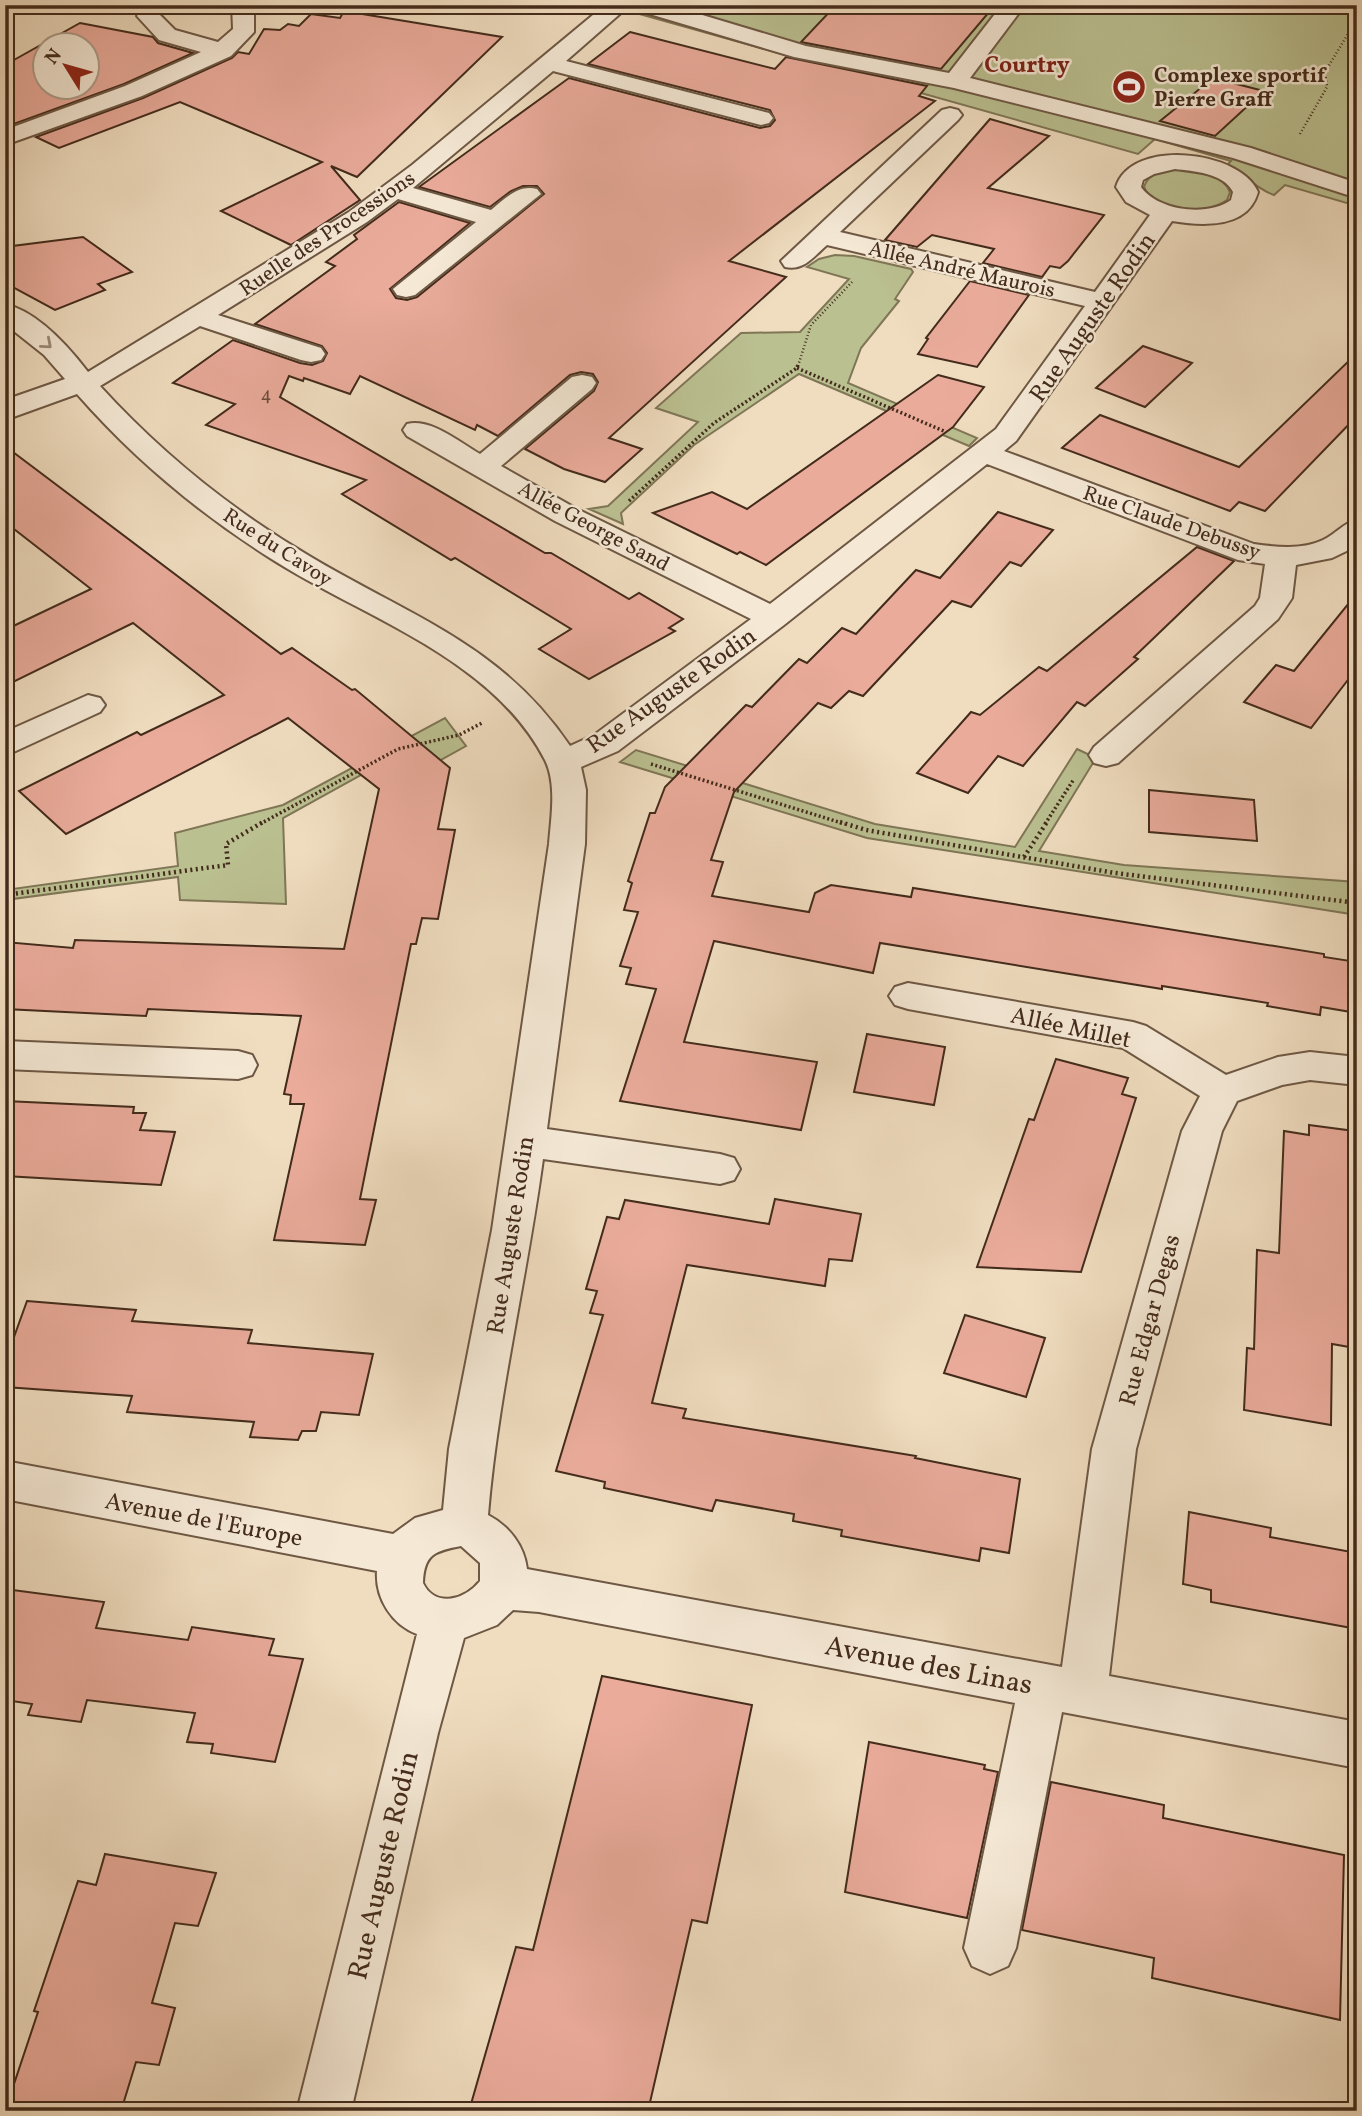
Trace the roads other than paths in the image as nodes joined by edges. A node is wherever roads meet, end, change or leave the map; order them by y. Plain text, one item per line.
1 (243, 5) edge
2 (618, 5) edge
3 (644, 5) edge
4 (1014, 5) edge
5 (148, 16) dead end
6 (223, 51) junction
7 (548, 62) junction
8 (955, 81) junction
9 (950, 116) dead end
10 (761, 118) dead end
11 (5, 138) edge
12 (1200, 154) junction
13 (396, 191) junction
14 (1357, 191) edge
15 (528, 194) dead end
16 (1164, 214) junction
17 (493, 219) junction
18 (823, 236) junction
19 (794, 261) dead end
20 (406, 289) dead end
21 (1102, 302) junction
22 (5, 312) edge
23 (198, 317) junction
24 (311, 354) dead end
25 (82, 383) junction
26 (582, 383) dead end
27 (5, 412) edge
28 (417, 430) dead end
29 (986, 454) junction
30 (483, 466) junction
31 (1357, 529) edge
32 (1281, 558) junction
33 (773, 618) junction
34 (88, 705) dead end
35 (5, 745) edge
36 (1106, 755) road end
37 (563, 762) junction
38 (908, 996) dead end
39 (5, 1055) edge
40 (239, 1065) dead end
41 (1357, 1071) edge
42 (1222, 1091) junction
43 (526, 1141) junction
44 (720, 1168) dead end
45 (5, 1480) edge
46 (464, 1526) junction
47 (403, 1556) junction
48 (501, 1588) junction
49 (441, 1620) junction
50 (1063, 1689) junction
51 (1351, 1751) edge
52 (990, 1948) dead end
53 (324, 2111) edge

1 - 6 street
2 - 7 street, Ruelle des Processions
3 - 8 street
4 - 8 street
5 - 6 street
6 - 11 street
7 - 10 street
7 - 13 street, Ruelle des Processions
8 - 12 street
9 - 18 street, Allée André Maurois
12 - 14 street
12 - 16 street, Rue Auguste Rodin
12 - 16 street, Rue Auguste Rodin
13 - 17 street
13 - 23 street, Ruelle des Processions
15 - 17 street
16 - 21 street, Rue Auguste Rodin
17 - 20 street
18 - 19 street, Allée André Maurois
18 - 21 street, Allée André Maurois
21 - 29 street, Rue Auguste Rodin
22 -> 25 street, Rue du Cavoy
23 - 24 street
23 - 25 street, Ruelle des Processions
25 - 27 street, Ruelle des Processions
25 - 37 street, Rue du Cavoy
26 - 30 street
28 - 30 street, Allée George Sand
29 - 32 street, Rue Claude Debussy
29 - 33 street, Rue Auguste Rodin
30 - 33 street, Allée George Sand
31 - 32 street, Rue Claude Debussy
32 - 36 street
33 - 37 street, Rue Auguste Rodin
34 - 35 street
37 - 43 street, Rue Auguste Rodin
38 - 42 street, Allée Millet
39 - 40 street
41 - 42 street
42 - 50 street, Rue Edgar Degas
43 - 44 street
43 - 46 street, Rue Auguste Rodin
45 - 47 street, Avenue de l'Europe
46 - 47 street
46 - 48 street
47 - 49 street
48 - 49 street
48 - 50 street, Avenue des Linas
49 - 53 street, Rue Auguste Rodin
50 - 51 street, Avenue des Linas
50 - 52 street, Rue Edgar Degas

